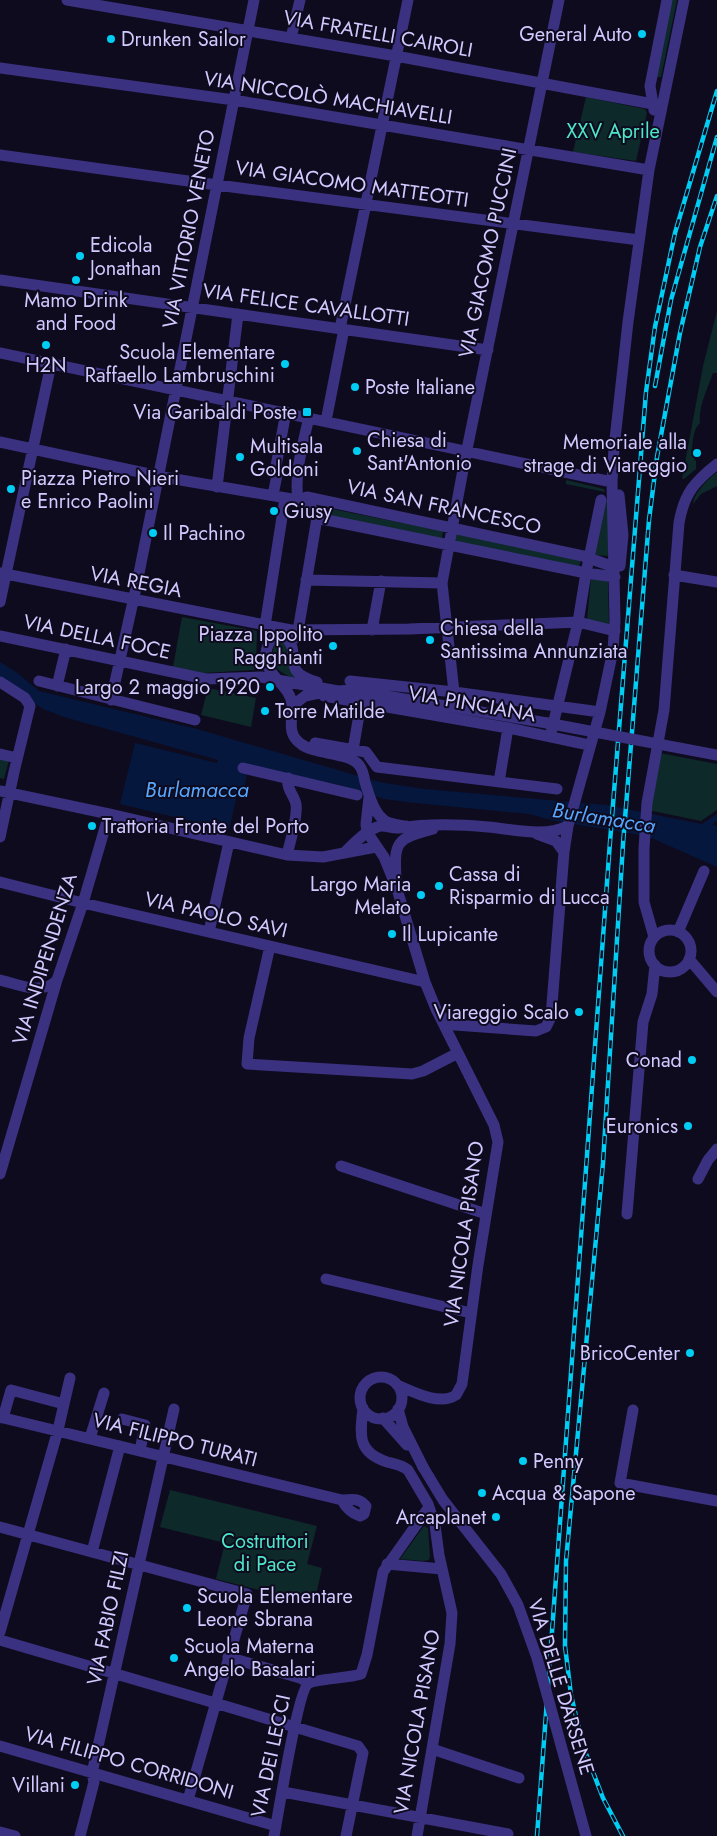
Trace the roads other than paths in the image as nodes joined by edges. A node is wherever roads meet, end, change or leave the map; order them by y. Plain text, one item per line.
1 (67, 0) edge
2 (254, 0) edge
3 (300, 0) edge
4 (406, 0) edge
5 (559, 0) edge
6 (667, 0) edge
7 (684, 0) edge
8 (248, 31) junction
9 (291, 38) junction
10 (396, 56) junction
11 (0, 68) edge
12 (542, 82) junction
13 (234, 100) junction
14 (653, 104) junction
15 (382, 124) junction
16 (655, 137) junction
17 (528, 150) junction
18 (0, 155) edge
19 (649, 170) junction
20 (217, 185) junction
21 (365, 204) junction
22 (514, 225) junction
23 (639, 240) junction
24 (0, 280) edge
25 (192, 308) junction
26 (238, 314) junction
27 (342, 329) junction
28 (488, 350) junction
29 (0, 353) edge
30 (51, 364) junction
31 (176, 390) junction
32 (228, 401) junction
33 (286, 412) junction
34 (309, 417) junction
35 (326, 421) junction
36 (0, 442) edge
37 (32, 449) junction
38 (467, 451) junction
39 (717, 464) edge
40 (298, 473) junction
41 (277, 475) junction
42 (158, 476) junction
43 (612, 480) junction
44 (217, 487) junction
45 (273, 495) junction
46 (285, 498) junction
47 (298, 500) junction
48 (601, 500) dead end
49 (317, 518) junction
50 (452, 527) junction
51 (449, 545) junction
52 (589, 558) junction
53 (615, 572) junction
54 (586, 573) junction
55 (3, 574) edge
56 (674, 574) junction
57 (306, 580) junction
58 (381, 581) junction
59 (717, 582) edge
60 (442, 583) junction
61 (134, 600) junction
62 (0, 602) edge
63 (578, 622) junction
64 (264, 626) junction
65 (447, 628) junction
66 (372, 630) junction
67 (298, 631) junction
68 (615, 631) junction
69 (0, 636) edge
70 (282, 636) junction
71 (293, 647) junction
72 (66, 650) junction
73 (120, 662) junction
74 (275, 679) junction
75 (39, 681) dead end
76 (0, 682) edge
77 (291, 682) junction
78 (57, 686) junction
79 (350, 686) junction
80 (338, 691) junction
81 (454, 692) junction
82 (311, 693) junction
83 (111, 700) junction
84 (361, 703) junction
85 (292, 706) junction
86 (557, 706) junction
87 (600, 712) junction
88 (195, 720) dead end
89 (508, 728) junction
90 (550, 737) junction
91 (296, 740) junction
92 (590, 745) junction
93 (353, 750) junction
94 (0, 754) edge
95 (717, 756) edge
96 (17, 758) junction
97 (243, 768) dead end
98 (288, 778) junction
99 (499, 782) junction
100 (557, 789) dead end
101 (5, 792) edge
102 (357, 794) dead end
103 (369, 797) junction
104 (109, 814) junction
105 (454, 825) junction
106 (406, 826) junction
107 (568, 826) junction
108 (531, 831) junction
109 (367, 832) junction
110 (0, 838) edge
111 (230, 842) junction
112 (376, 847) junction
113 (564, 852) junction
114 (344, 853) junction
115 (287, 855) junction
116 (704, 872) dead end
117 (0, 882) edge
118 (397, 889) junction
119 (83, 903) junction
120 (209, 932) junction
121 (678, 932) junction
122 (654, 937) junction
123 (270, 946) junction
124 (689, 959) junction
125 (655, 965) junction
126 (675, 970) junction
127 (0, 980) edge
128 (57, 980) junction
129 (425, 982) junction
130 (708, 983) junction
131 (38, 988) junction
132 (717, 992) edge
133 (652, 994) junction
134 (51, 1003) junction
135 (439, 1014) junction
136 (472, 1027) junction
137 (457, 1051) junction
138 (717, 1149) edge
139 (341, 1166) dead end
140 (0, 1174) edge
141 (698, 1179) dead end
142 (486, 1214) junction
143 (627, 1214) dead end
144 (326, 1279) dead end
145 (471, 1313) junction
146 (70, 1378) dead end
147 (397, 1385) junction
148 (104, 1393) dead end
149 (430, 1397) junction
150 (64, 1404) junction
151 (400, 1407) junction
152 (363, 1408) junction
153 (174, 1409) dead end
154 (633, 1410) dead end
155 (2, 1417) edge
156 (381, 1418) junction
157 (122, 1419) dead end
158 (58, 1430) junction
159 (90, 1438) junction
160 (362, 1441) junction
161 (120, 1446) junction
162 (140, 1451) junction
163 (163, 1456) junction
164 (420, 1463) junction
165 (342, 1500) dead end
166 (717, 1501) edge
167 (430, 1507) junction
168 (0, 1527) edge
169 (29, 1535) junction
170 (92, 1552) junction
171 (387, 1564) junction
172 (138, 1565) junction
173 (442, 1569) junction
174 (0, 1632) edge
175 (0, 1640) edge
176 (228, 1657) junction
177 (115, 1674) junction
178 (309, 1683) junction
179 (215, 1703) junction
180 (295, 1726) junction
181 (0, 1746) edge
182 (432, 1749) junction
183 (92, 1773) junction
184 (519, 1778) dead end
185 (282, 1792) junction
186 (188, 1800) junction
187 (352, 1806) junction
188 (420, 1818) junction
189 (275, 1831) edge
190 (0, 1832) edge
191 (508, 1834) dead end
192 (15, 1836) edge
193 (80, 1836) edge
194 (346, 1836) edge
195 (416, 1836) edge
196 (586, 1836) edge

1 - 8 street, VIA FRATELLI CAIROLI
2 - 8 street, VIA VITTORIO VENETO
3 - 9 street
4 - 10 street
5 - 12 street, VIA GIACOMO PUCCINI
6 - 14 street
7 - 16 street
8 - 9 street, VIA FRATELLI CAIROLI
8 - 13 street, VIA VITTORIO VENETO
9 - 10 street, VIA FRATELLI CAIROLI
10 - 12 street, VIA FRATELLI CAIROLI
10 - 15 street
11 - 13 street, VIA NICCOLÒ MACHIAVELLI
12 - 14 street, VIA FRATELLI CAIROLI
12 - 17 street, VIA GIACOMO PUCCINI
13 - 15 street, VIA NICCOLÒ MACHIAVELLI
13 - 20 street, VIA VITTORIO VENETO
14 - 16 street
15 - 17 street, VIA NICCOLÒ MACHIAVELLI
15 - 21 street
16 - 19 street
17 - 19 street, VIA NICCOLÒ MACHIAVELLI
17 - 22 street, VIA GIACOMO PUCCINI
18 - 20 street, VIA GIACOMO MATTEOTTI
19 - 23 street
20 - 21 street, VIA GIACOMO MATTEOTTI
20 - 25 street, VIA VITTORIO VENETO
21 - 22 street, VIA GIACOMO MATTEOTTI
21 - 27 street
22 - 23 street, VIA GIACOMO MATTEOTTI
22 - 28 street, VIA GIACOMO PUCCINI
23 - 43 street
24 - 25 street, VIA FELICE CAVALLOTTI
25 - 26 street, VIA FELICE CAVALLOTTI
25 - 31 street, VIA VITTORIO VENETO
26 - 27 street, VIA FELICE CAVALLOTTI
26 - 32 street
27 - 28 street, VIA FELICE CAVALLOTTI
27 - 35 street
28 - 38 street, VIA GIACOMO PUCCINI
29 - 30 street
30 - 31 street
30 - 37 street
31 - 32 street
31 - 42 street, VIA VITTORIO VENETO
32 - 33 street
32 - 44 street
33 - 34 street
33 - 41 street
34 - 35 street
34 - 40 street
35 - 38 street
36 - 37 street, VIA SAN FRANCESCO
37 - 42 street, VIA SAN FRANCESCO
37 - 55 street
38 - 43 street
38 - 50 street, VIA GIACOMO PUCCINI
39 - 56 street
40 - 41 street
40 - 47 street
41 - 45 street
42 - 44 street, VIA SAN FRANCESCO
42 - 61 street, VIA VITTORIO VENETO
43 - 53 street
44 - 45 street, VIA SAN FRANCESCO
45 - 46 street, VIA SAN FRANCESCO
46 - 47 street, VIA SAN FRANCESCO
46 - 64 street
47 - 49 street
47 - 50 street, VIA SAN FRANCESCO
48 - 52 street
49 - 51 street, VIA SAN FRANCESCO
49 - 57 street
50 - 51 street, VIA GIACOMO PUCCINI
50 - 52 street, VIA SAN FRANCESCO
51 - 54 street, VIA SAN FRANCESCO
51 - 60 street, VIA GIACOMO PUCCINI
52 - 53 street, VIA SAN FRANCESCO
52 - 54 street
53 - 54 street, VIA SAN FRANCESCO
53 - 68 street
54 - 63 street
55 - 61 street, VIA REGIA
55 - 62 street
56 - 59 street
56 - 122 street
57 - 58 street
57 - 67 street
58 - 60 street
58 - 66 street
60 - 65 street, VIA GIACOMO PUCCINI
61 - 64 street, VIA REGIA
61 - 73 street, VIA VITTORIO VENETO
63 - 65 street, VIA REGIA
63 - 68 street, VIA REGIA
63 - 86 street
64 - 67 street, VIA REGIA
64 - 70 street, VIA REGIA
65 - 66 street, VIA REGIA
65 - 81 street, VIA GIACOMO PUCCINI
66 - 67 street, VIA REGIA
67 - 71 street
68 - 87 street
69 - 72 street, VIA DELLA FOCE
70 - 71 street, VIA REGIA
70 - 74 street
71 - 79 street
72 - 73 street, VIA DELLA FOCE
72 - 78 street
73 - 74 street, VIA DELLA FOCE
73 - 83 street, VIA VITTORIO VENETO
74 - 77 street, VIA DELLA FOCE
74 - 85 street
75 - 78 street
76 - 96 street
77 - 80 street, VIA DELLA FOCE
77 - 82 street, VIA PINCIANA
78 - 83 street
79 - 80 street
79 - 81 street
79 - 95 street, bridge
80 - 82 street
81 - 86 street
82 - 84 street, VIA PINCIANA
82 - 85 street
83 - 88 street
84 - 89 street, VIA PINCIANA
84 - 93 street
85 - 91 street
86 - 87 street
86 - 90 street
87 - 92 street
89 - 90 street, VIA PINCIANA
89 - 99 street
90 - 92 street, VIA PINCIANA
91 - 93 street
91 - 103 street
92 - 107 street
93 - 99 street
94 - 96 street
96 - 101 street
97 - 98 street
98 - 102 street
98 - 115 street
99 - 100 street
101 - 104 street
101 - 110 street
103 - 106 street
103 - 109 street
104 - 111 street
104 - 119 street, VIA INDIPENDENZA
105 - 106 street
105 - 108 street
105 - 118 street
106 - 109 street
107 - 108 street
107 - 113 street
108 - 113 street
109 - 112 street
109 - 114 street
111 - 115 street
111 - 120 street
112 - 114 street
112 - 118 street
113 - 136 street
114 - 115 street
116 - 121 street
117 - 119 street, VIA PAOLO SAVI
118 - 129 street, VIA NICOLA PISANO
119 - 120 street, VIA PAOLO SAVI
119 - 128 street, VIA INDIPENDENZA
120 - 123 street, VIA PAOLO SAVI
121 - 122 street
121 - 124 street
122 - 125 street
123 - 129 street, VIA PAOLO SAVI
123 - 137 street
124 - 126 street
124 - 130 street
125 - 126 street
125 - 133 street
126 - 130 street
126 - 133 street
127 - 131 street
128 - 131 street
128 - 134 street, VIA INDIPENDENZA
129 - 135 street, VIA NICOLA PISANO
130 - 132 street
131 - 134 street
133 - 143 street
134 - 140 street, VIA INDIPENDENZA
135 - 136 street
135 - 137 street, VIA NICOLA PISANO
136 - 137 street
137 - 142 street, VIA NICOLA PISANO
138 - 141 street
139 - 142 street
142 - 145 street, VIA NICOLA PISANO
144 - 145 street
145 - 149 street, VIA NICOLA PISANO
146 - 150 street
147 - 149 street, VIA NICOLA PISANO
147 - 151 street
147 - 152 street, VIA NICOLA PISANO
148 - 159 street
149 - 151 street, VIA NICOLA PISANO
150 - 155 street
150 - 158 street
151 - 156 street, VIA NICOLA PISANO
151 - 164 street, VIA DELLE DARSENE
152 - 156 street
152 - 160 street, VIA NICOLA PISANO
153 - 163 street, VIA FABIO FILZI
154 - 166 street
155 - 158 street, VIA FILIPPO TURATI
156 - 160 street, VIA NICOLA PISANO
156 - 164 street, VIA DELLE DARSENE
157 - 162 street
158 - 159 street, VIA FILIPPO TURATI
158 - 169 street
159 - 161 street, VIA FILIPPO TURATI
160 - 167 street, VIA NICOLA PISANO
161 - 162 street, VIA FILIPPO TURATI
161 - 170 street
162 - 163 street, VIA FILIPPO TURATI
163 - 165 street, VIA FILIPPO TURATI
163 - 172 street, VIA FABIO FILZI
164 - 196 street, VIA DELLE DARSENE, bridge
167 - 171 street, VIA DEI LECCI
167 - 173 street, VIA NICOLA PISANO
168 - 169 street
169 - 170 street
169 - 174 street
170 - 172 street
171 - 173 street
171 - 178 street, VIA DEI LECCI
172 - 176 street
172 - 177 street, VIA FABIO FILZI
173 - 182 street, VIA NICOLA PISANO
175 - 177 street
176 - 178 street
176 - 179 street
177 - 179 street
177 - 183 street, VIA FABIO FILZI
178 - 180 street, VIA DEI LECCI
179 - 180 street
179 - 186 street
180 - 185 street, VIA DEI LECCI
180 - 187 street
181 - 183 street, VIA FILIPPO CORRIDONI
182 - 184 street
182 - 188 street, VIA NICOLA PISANO
183 - 186 street, VIA FILIPPO CORRIDONI
183 - 193 street, VIA FABIO FILZI
185 - 187 street
185 - 189 street, VIA DEI LECCI
186 - 189 street, VIA FILIPPO CORRIDONI
187 - 188 street
187 - 194 street
188 - 191 street
188 - 195 street, VIA NICOLA PISANO
190 - 192 street

